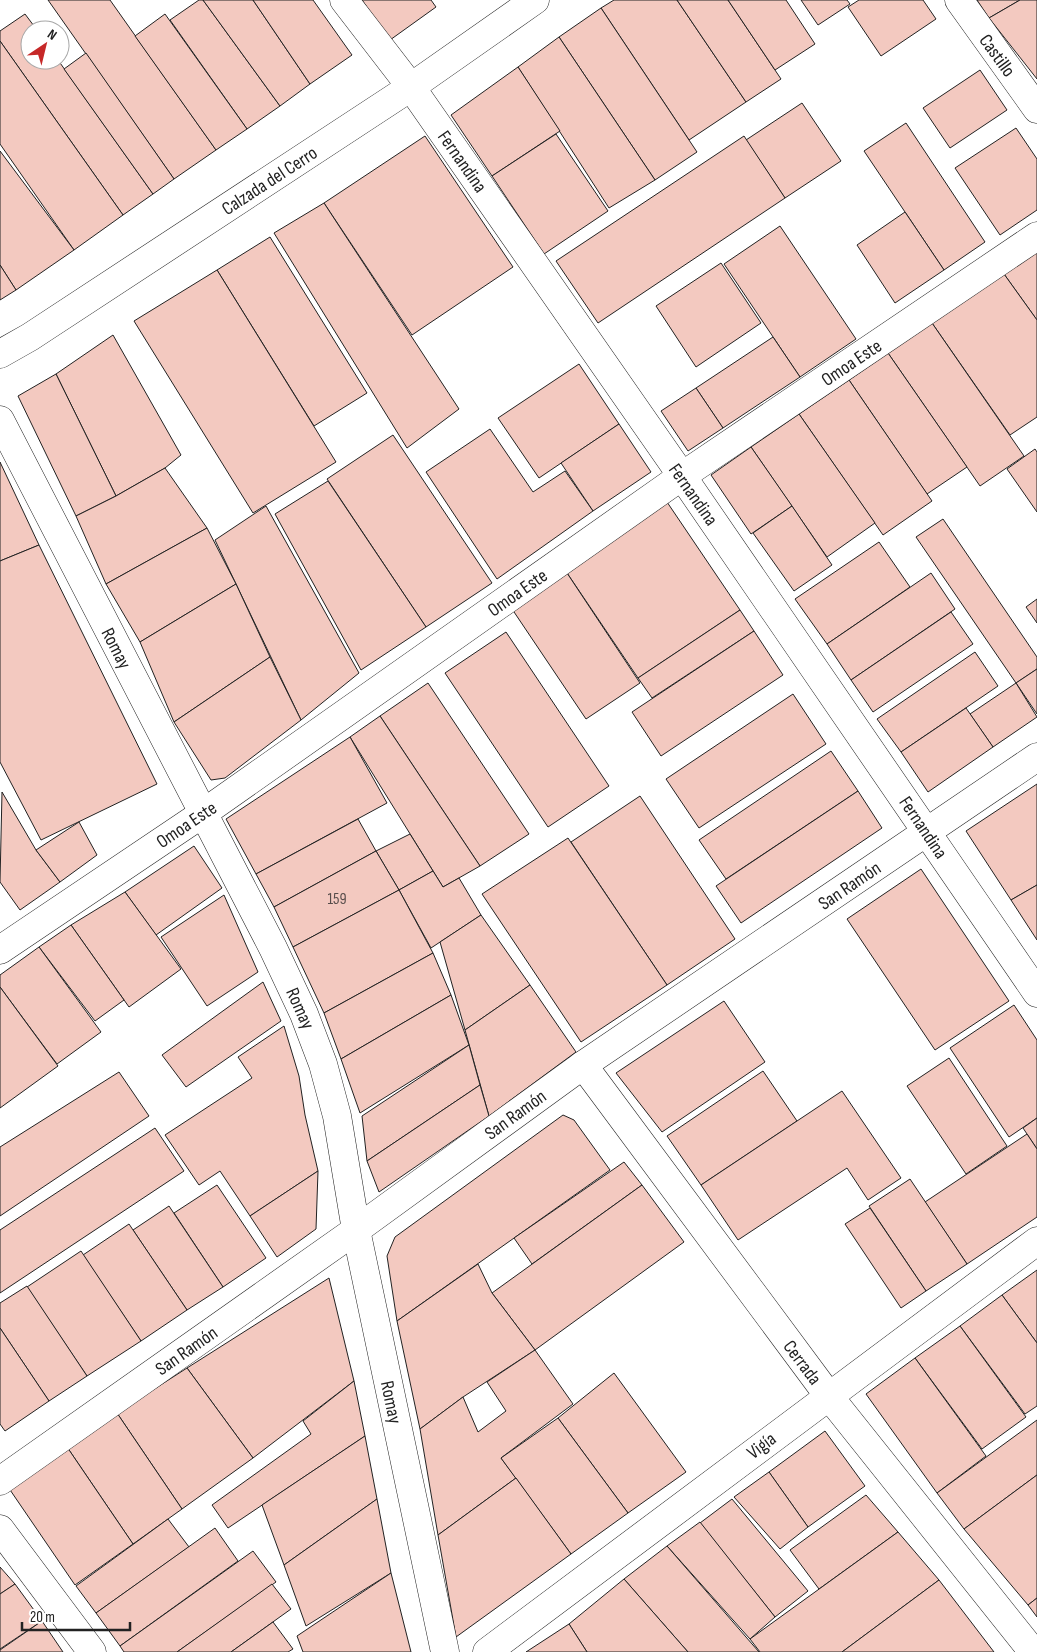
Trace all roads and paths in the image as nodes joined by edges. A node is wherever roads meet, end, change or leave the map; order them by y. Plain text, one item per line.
1 (344, 0) edge
2 (535, 0) edge
3 (959, 0) edge
4 (410, 86) junction
5 (1037, 109) edge
6 (1037, 236) edge
7 (0, 354) edge
8 (0, 420) edge
9 (682, 476) junction
10 (1037, 757) edge
11 (202, 814) junction
12 (928, 832) junction
13 (0, 950) edge
14 (1037, 992) edge
15 (583, 1065) junction
16 (356, 1230) junction
17 (1037, 1241) edge
18 (828, 1395) junction
19 (0, 1481) edge
20 (0, 1529) edge
21 (92, 1652) edge
22 (445, 1652) edge
23 (487, 1652) edge
24 (1033, 1652) edge

1 - 4 street, Fernandina
2 - 4 street, Calzada del Cerro
3 - 5 street, Castillo
4 - 7 street, Calzada del Cerro
4 - 9 street, Fernandina
6 - 9 street, Omoa Este
8 - 11 street, Romay
9 - 11 street, Omoa Este
9 - 12 street, Fernandina
10 - 12 street, San Ramón
11 - 13 street, Omoa Este
11 - 16 street, Romay
12 - 14 street, Fernandina
12 - 15 street, San Ramón
15 - 16 street, San Ramón
15 - 18 street, Cerrada
16 - 19 street, San Ramón
16 - 22 street, Romay
17 - 18 street, Vigía
18 - 23 street, Vigía
18 - 24 street, Cerrada
20 - 21 street

